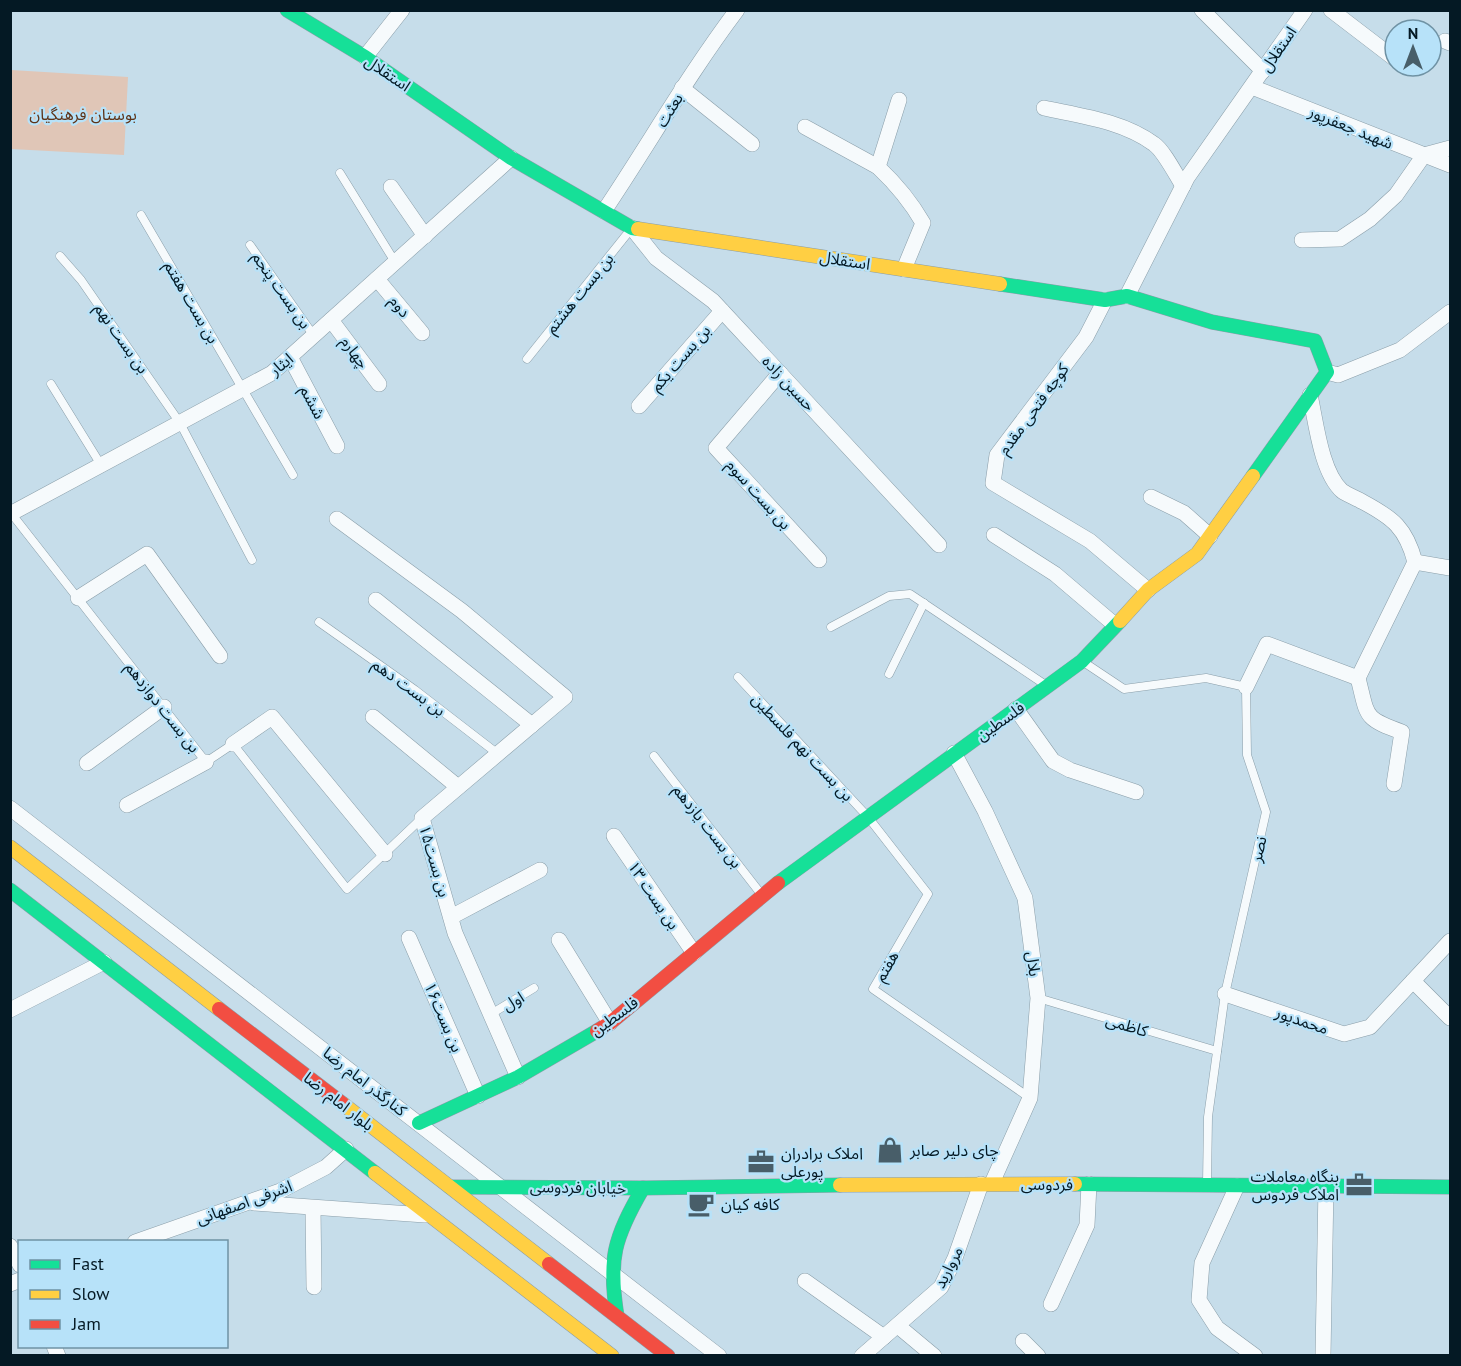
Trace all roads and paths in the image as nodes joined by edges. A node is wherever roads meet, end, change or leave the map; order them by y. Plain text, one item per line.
1 (287, 10) edge
2 (402, 10) edge
3 (737, 10) edge
4 (1202, 10) edge
5 (1305, 10) edge
6 (1331, 10) edge
7 (1383, 50) edge
8 (365, 57) junction
9 (1263, 71) junction
10 (1252, 87) junction
11 (682, 88) junction
12 (899, 100) dead end
13 (1044, 108) dead end
14 (805, 127) dead end
15 (752, 144) dead end
16 (1450, 148) edge
17 (1424, 155) junction
18 (511, 158) junction
19 (1450, 165) edge
20 (878, 167) junction
21 (340, 173) dead end
22 (1183, 186) junction
23 (390, 187) dead end
24 (604, 211) junction
25 (141, 215) dead end
26 (632, 228) junction
27 (425, 236) junction
28 (1302, 240) dead end
29 (250, 245) dead end
30 (60, 256) dead end
31 (395, 262) junction
32 (904, 269) junction
33 (377, 279) junction
34 (1127, 296) junction
35 (1105, 300) junction
36 (722, 311) junction
37 (1450, 312) edge
38 (331, 320) junction
39 (422, 333) dead end
40 (314, 336) junction
41 (290, 357) junction
42 (527, 359) dead end
43 (1327, 372) junction
44 (780, 373) junction
45 (51, 384) dead end
46 (379, 384) dead end
47 (243, 389) junction
48 (1310, 395) junction
49 (639, 406) dead end
50 (180, 423) junction
51 (337, 446) dead end
52 (101, 465) junction
53 (293, 475) dead end
54 (1151, 497) dead end
55 (11, 513) edge
56 (337, 519) dead end
57 (994, 535) dead end
58 (1210, 536) junction
59 (939, 546) dead end
60 (252, 560) dead end
61 (819, 560) dead end
62 (1415, 562) junction
63 (1450, 568) edge
64 (1148, 590) junction
65 (78, 598) junction
66 (376, 600) dead end
67 (924, 603) junction
68 (319, 622) dead end
69 (1115, 625) junction
70 (831, 627) dead end
71 (220, 656) dead end
72 (1082, 661) junction
73 (889, 674) dead end
74 (738, 677) dead end
75 (1358, 678) junction
76 (1048, 686) junction
77 (1246, 687) junction
78 (164, 707) junction
79 (1016, 709) junction
80 (373, 717) dead end
81 (532, 725) junction
82 (233, 744) junction
83 (954, 753) junction
84 (498, 754) junction
85 (654, 756) dead end
86 (206, 762) junction
87 (87, 763) dead end
88 (1394, 784) dead end
89 (458, 788) junction
90 (1136, 792) dead end
91 (127, 805) dead end
92 (10, 807) edge
93 (868, 817) junction
94 (422, 818) junction
95 (614, 836) dead end
96 (10, 847) edge
97 (385, 854) junction
98 (540, 870) dead end
99 (112, 886) junction
100 (10, 890) edge
101 (762, 895) junction
102 (91, 909) junction
103 (451, 916) junction
104 (409, 938) dead end
105 (559, 940) dead end
106 (1450, 941) edge
107 (694, 953) junction
108 (104, 962) junction
109 (1413, 981) junction
110 (534, 988) dead end
111 (1225, 994) junction
112 (1038, 998) junction
113 (10, 1010) edge
114 (491, 1014) junction
115 (1450, 1018) edge
116 (610, 1023) junction
117 (1217, 1051) junction
118 (518, 1077) junction
119 (478, 1096) junction
120 (1030, 1098) junction
121 (419, 1123) junction
122 (346, 1149) junction
123 (987, 1183) junction
124 (1089, 1184) junction
125 (500, 1186) junction
126 (1207, 1186) junction
127 (1237, 1186) junction
128 (1326, 1186) junction
129 (1450, 1186) edge
130 (450, 1187) junction
131 (643, 1188) junction
132 (248, 1202) junction
133 (313, 1208) junction
134 (429, 1215) junction
135 (141, 1240) edge
136 (10, 1246) edge
137 (18, 1261) edge
138 (612, 1273) junction
139 (805, 1281) dead end
140 (314, 1287) dead end
141 (1051, 1304) dead end
142 (617, 1316) junction
143 (898, 1326) junction
144 (884, 1337) junction
145 (1023, 1341) dead end
146 (612, 1356) edge
147 (668, 1356) edge
148 (719, 1356) edge
149 (862, 1356) edge
150 (934, 1356) edge
151 (1038, 1356) edge
152 (1255, 1356) edge
153 (1323, 1356) edge

1 - 8 main road, استقلال
2 - 8 street
3 - 11 street, بعثت
4 - 9 street
5 - 9 street, استقلال
6 - 7 street
8 - 18 main road, استقلال
9 - 10 street, استقلال
10 - 17 street, شهید جعفرپور
10 - 22 street, استقلال
11 - 15 street
11 - 24 street, بعثت
12 - 20 street
13 - 22 street
14 - 20 street
16 - 17 street
17 - 19 street, شهید جعفرپور
17 - 28 street
18 - 24 main road, استقلال
18 - 27 street, ایثار
20 - 32 street
21 - 31 lane
22 - 34 street, استقلال
23 - 27 street
24 - 26 main road, استقلال
25 - 47 lane, بن بست هفتم
26 - 32 main road, استقلال
26 - 36 street, حسین زاده
26 - 42 lane, بن بست هشتم
27 - 31 street, ایثار
29 - 40 lane, بن بست پنجم
30 - 50 lane, بن بست نهم
31 - 33 street, ایثار
32 - 35 main road, استقلال
33 - 38 street, ایثار
33 - 39 street, دوم
34 - 35 main road, استقلال
34 - 43 main road
35 - 64 street, کوچه فتحی مقدم
36 - 44 street, حسین زاده
36 - 49 street, بن بست یکم
37 - 43 street
38 - 40 street, ایثار
38 - 46 street, چهارم
40 - 41 street, ایثار
41 - 47 street, ایثار
41 - 51 street, ششم
43 - 48 main road, فلسطین
44 - 59 street, حسین زاده
44 - 61 street, بن بست سوم
45 - 52 lane
47 - 50 street, ایثار
47 - 53 lane
48 - 58 main road, فلسطین
48 - 62 street
50 - 52 street, ایثار
50 - 60 lane
52 - 55 street, ایثار
54 - 58 street
55 - 65 lane, بن بست دوازدهم
56 - 81 street, بن بست۱۵
57 - 69 street
58 - 64 main road, فلسطین
62 - 63 street
62 - 75 street
64 - 69 main road, فلسطین
65 - 71 street
65 - 78 lane, بن بست دوازدهم
66 - 81 street
67 - 70 lane
67 - 73 lane
67 - 76 lane
68 - 84 lane, بن بست دهم
69 - 72 main road, فلسطین
72 - 76 main road, فلسطین
72 - 77 lane
74 - 93 lane, بن بست نهم فلسطین
75 - 77 street
75 - 88 street
76 - 79 main road, فلسطین
77 - 111 lane, نصر
78 - 86 lane, بن بست دوازدهم
78 - 87 street
79 - 83 main road, فلسطین
79 - 90 street
80 - 89 street
81 - 84 street, بن بست۱۵
82 - 86 lane, بن بست دوازدهم
82 - 97 street
82 - 97 lane
83 - 93 main road, فلسطین
83 - 112 street, بلال
84 - 89 street, بن بست۱۵
85 - 101 lane, بن بست یازدهم
86 - 91 street
89 - 94 street, بن بست۱۵
92 - 99 street, کنارگذر امام رضا
93 - 101 main road, فلسطین
93 - 120 lane, هفتم
94 - 97 lane
94 - 103 street, بن بست۱۵
95 - 107 street, بن بست ۱۳
96 - 102 main road, بلوار امام رضا
98 - 103 street
99 - 102 street
99 - 121 street, کنارگذر امام رضا
100 - 108 main road, بلوار امام رضا
101 - 107 main road, فلسطین
102 - 130 main road, بلوار امام رضا
103 - 114 street, بن بست۱۵
104 - 119 street, بن بست۱۶
105 - 116 street
106 - 109 street, محمدپور
107 - 116 main road, فلسطین
108 - 113 street
108 - 122 main road, بلوار امام رضا
109 - 111 street, محمدپور
109 - 115 street
110 - 114 lane, اول
111 - 117 lane, نصر
112 - 117 lane, کاظمی
112 - 120 street, بلال
114 - 118 street, بن بست۱۵
116 - 118 main road, فلسطین
117 - 126 lane, نصر
118 - 119 main road, فلسطین
119 - 121 main road, فلسطین
120 - 123 street, بلال
121 - 125 street, کنارگذر امام رضا
122 - 132 street, اشرفی اصفهانی
122 - 134 main road, بلوار امام رضا
123 - 124 main road, فردوسی
123 - 131 main road, فردوسی
123 - 143 street, مروارید
124 - 126 main road, فردوسی
124 - 141 street
125 - 130 main road, خیابان فردوسی
125 - 131 main road, خیابان فردوسی
125 - 138 street, کنارگذر امام رضا
126 - 127 main road, فردوسی
127 - 128 main road, فردوسی
127 - 152 street
128 - 129 main road, فردوسی
128 - 153 street
130 - 142 main road, بلوار امام رضا
131 - 138 main road, خیابان فردوسی
132 - 133 street
132 - 135 street, اشرفی اصفهانی
133 - 134 street
133 - 140 street
134 - 146 main road, بلوار امام رضا
136 - 137 street
138 - 142 main road, خیابان فردوسی
138 - 148 street, کنارگذر امام رضا
139 - 144 street
142 - 147 main road, بلوار امام رضا
143 - 144 street, مروارید
143 - 150 street
144 - 149 street, مروارید
145 - 151 street

